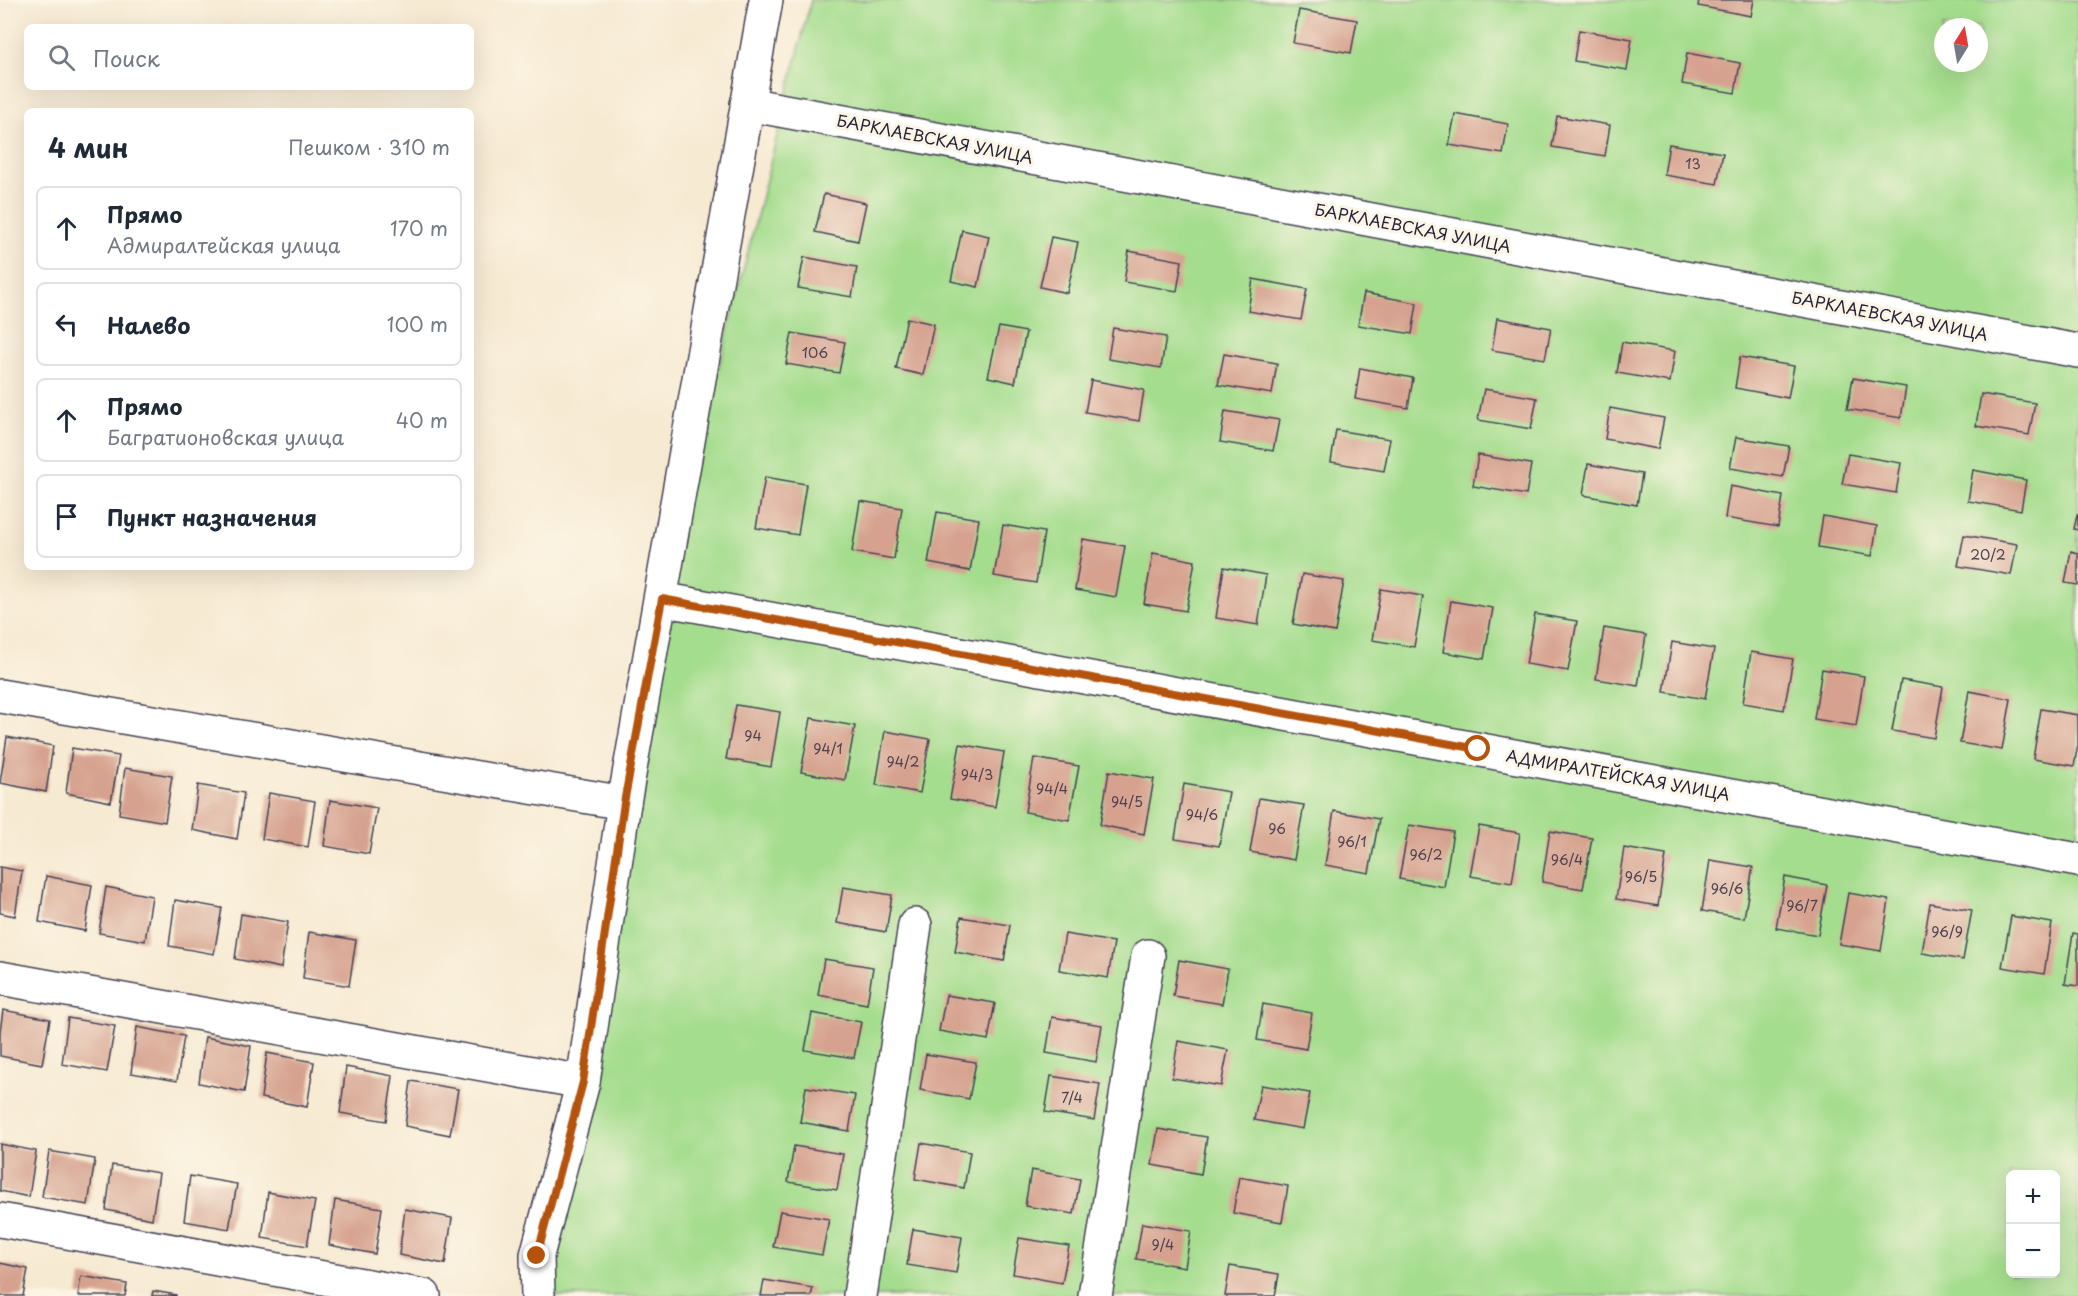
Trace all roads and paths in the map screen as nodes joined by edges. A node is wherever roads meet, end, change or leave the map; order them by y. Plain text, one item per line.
1 (766, 0) edge
2 (747, 104) junction
3 (2078, 351) edge
4 (662, 599) junction
5 (0, 696) edge
6 (624, 803) junction
7 (2078, 860) edge
8 (915, 925) dead end
9 (1148, 956) dead end
10 (0, 978) edge
11 (583, 1082) junction
12 (0, 1220) edge
13 (424, 1296) edge
14 (538, 1296) edge
15 (860, 1296) edge
16 (1095, 1296) edge

1 - 2 street
2 - 3 street, БАРКЛАЕВСКАЯ УЛИЦА
2 - 4 street
4 - 6 street
4 - 7 street, АДМИРАЛТЕЙСКАЯ УЛИЦА
5 - 6 street
6 - 11 street
8 - 15 street
9 - 16 street
10 - 11 street
11 - 14 street
12 - 13 street

